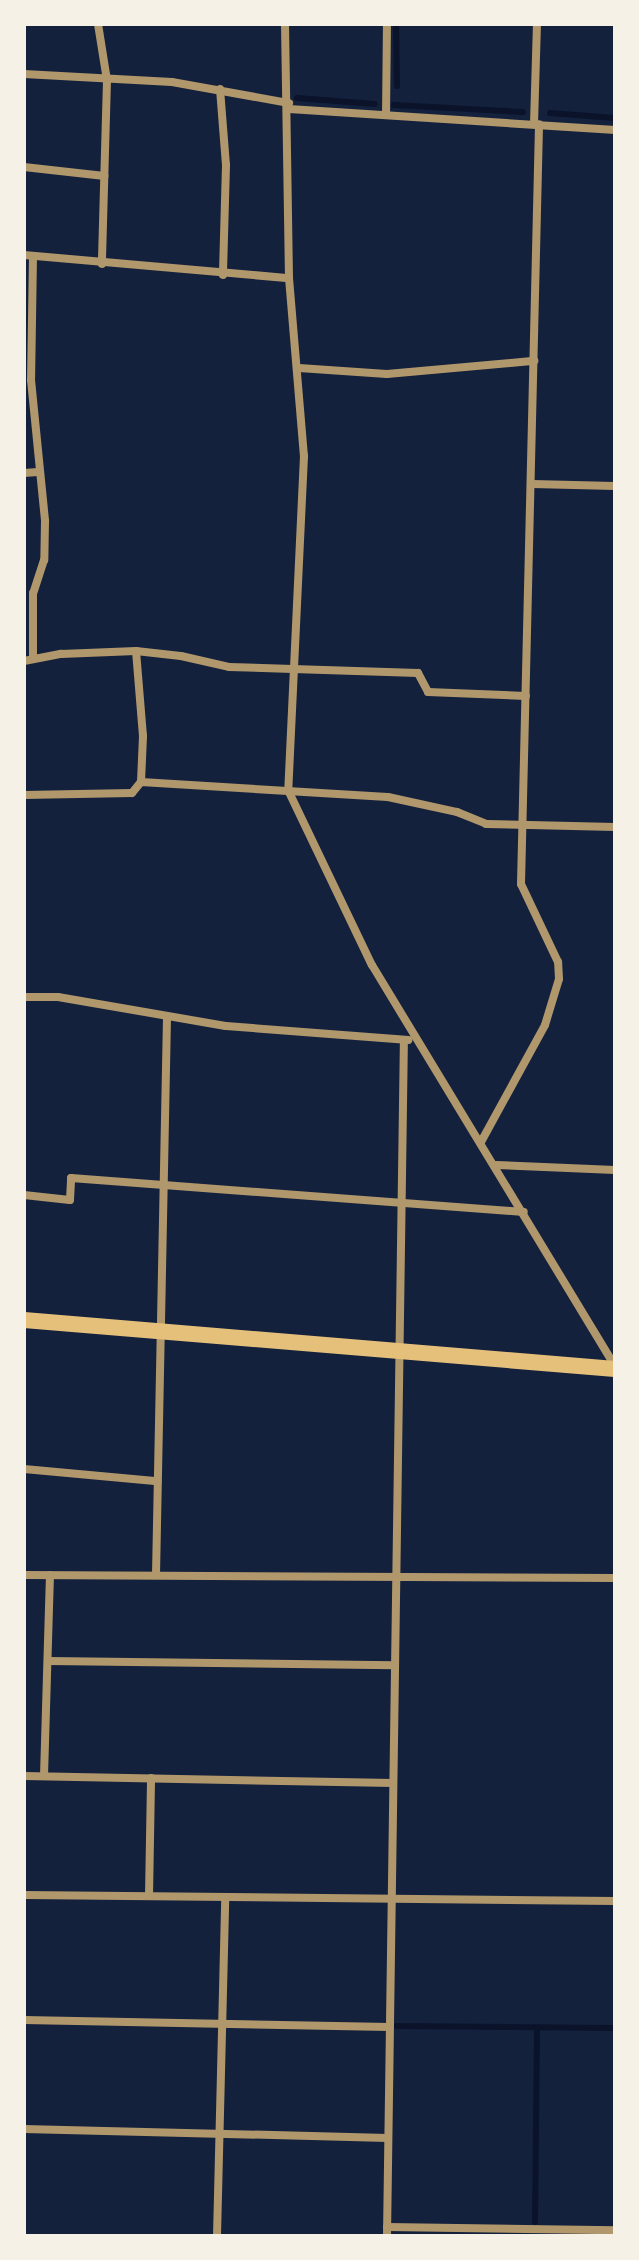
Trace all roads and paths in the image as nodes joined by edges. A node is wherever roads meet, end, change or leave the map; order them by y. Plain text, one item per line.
1 (98, 24) edge
2 (285, 24) edge
3 (387, 24) edge
4 (537, 24) edge
5 (24, 74) edge
6 (107, 80) junction
7 (220, 89) junction
8 (289, 106) junction
9 (386, 115) junction
10 (536, 124) junction
11 (615, 130) edge
12 (24, 167) edge
13 (104, 176) junction
14 (29, 256) edge
15 (102, 264) junction
16 (223, 275) junction
17 (289, 278) junction
18 (534, 361) junction
19 (299, 368) junction
20 (28, 380) edge
21 (38, 472) junction
22 (24, 473) edge
23 (532, 484) junction
24 (615, 486) edge
25 (136, 651) junction
26 (29, 660) edge
27 (292, 671) junction
28 (526, 696) junction
29 (141, 782) junction
30 (288, 790) junction
31 (24, 795) edge
32 (523, 824) junction
33 (615, 827) edge
34 (24, 997) edge
35 (167, 1016) junction
36 (404, 1040) junction
37 (417, 1041) junction
38 (481, 1142) junction
39 (496, 1165) junction
40 (615, 1170) edge
41 (163, 1186) junction
42 (24, 1195) edge
43 (401, 1204) junction
44 (524, 1212) junction
45 (24, 1320) edge
46 (160, 1331) junction
47 (401, 1351) junction
48 (615, 1367) edge
49 (24, 1469) edge
50 (157, 1481) junction
51 (24, 1575) edge
52 (50, 1575) junction
53 (156, 1575) junction
54 (397, 1577) junction
55 (615, 1578) edge
56 (48, 1661) junction
57 (395, 1665) junction
58 (24, 1776) edge
59 (44, 1776) junction
60 (151, 1778) junction
61 (393, 1783) junction
62 (24, 1895) edge
63 (149, 1896) junction
64 (225, 1897) junction
65 (391, 1898) junction
66 (615, 1901) edge
67 (24, 2020) edge
68 (223, 2024) junction
69 (390, 2027) junction
70 (24, 2129) edge
71 (221, 2134) junction
72 (388, 2138) junction
73 (615, 2230) edge
74 (387, 2231) edge
75 (217, 2236) edge

1 - 6 street
2 - 8 street
3 - 9 street
4 - 10 street
5 - 6 street
6 - 7 street
6 - 13 street
7 - 8 street
7 - 16 street
8 - 9 street
8 - 17 street
9 - 10 street
10 - 11 street
10 - 18 street
12 - 13 street
13 - 15 street
14 - 15 street
14 - 20 street
15 - 16 street
16 - 17 street
17 - 19 street
18 - 19 street
18 - 23 street
19 - 27 street
20 - 21 street
21 - 22 street
21 - 26 street
23 - 24 street
23 - 28 street
25 - 26 street
25 - 27 street
25 - 29 street
27 - 28 street
27 - 30 street
28 - 32 street
29 - 30 street
29 - 31 street
30 - 32 street
30 - 37 street
32 - 33 street
32 - 38 street
34 - 35 street
35 - 36 street
35 - 41 street
36 - 37 street
36 - 43 street
37 - 38 street
38 - 39 street
39 - 40 street
39 - 44 street
41 - 42 street
41 - 43 street
41 - 46 street
43 - 44 street
43 - 47 street
44 - 48 street
45 - 46 main road
46 - 47 main road
46 - 50 street
47 - 48 main road
47 - 54 street
49 - 50 street
50 - 53 street
51 - 52 street
52 - 53 street
52 - 56 street
53 - 54 street
54 - 55 street
54 - 57 street
56 - 57 street
56 - 59 street
57 - 61 street
58 - 59 street
59 - 60 street
60 - 61 street
60 - 63 street
61 - 65 street
62 - 63 street
63 - 64 street
64 - 65 street
64 - 68 street
65 - 66 street
65 - 69 street
67 - 68 street
68 - 69 street
68 - 71 street
69 - 72 street
70 - 71 street
71 - 72 street
71 - 75 street
72 - 74 street
73 - 74 street

